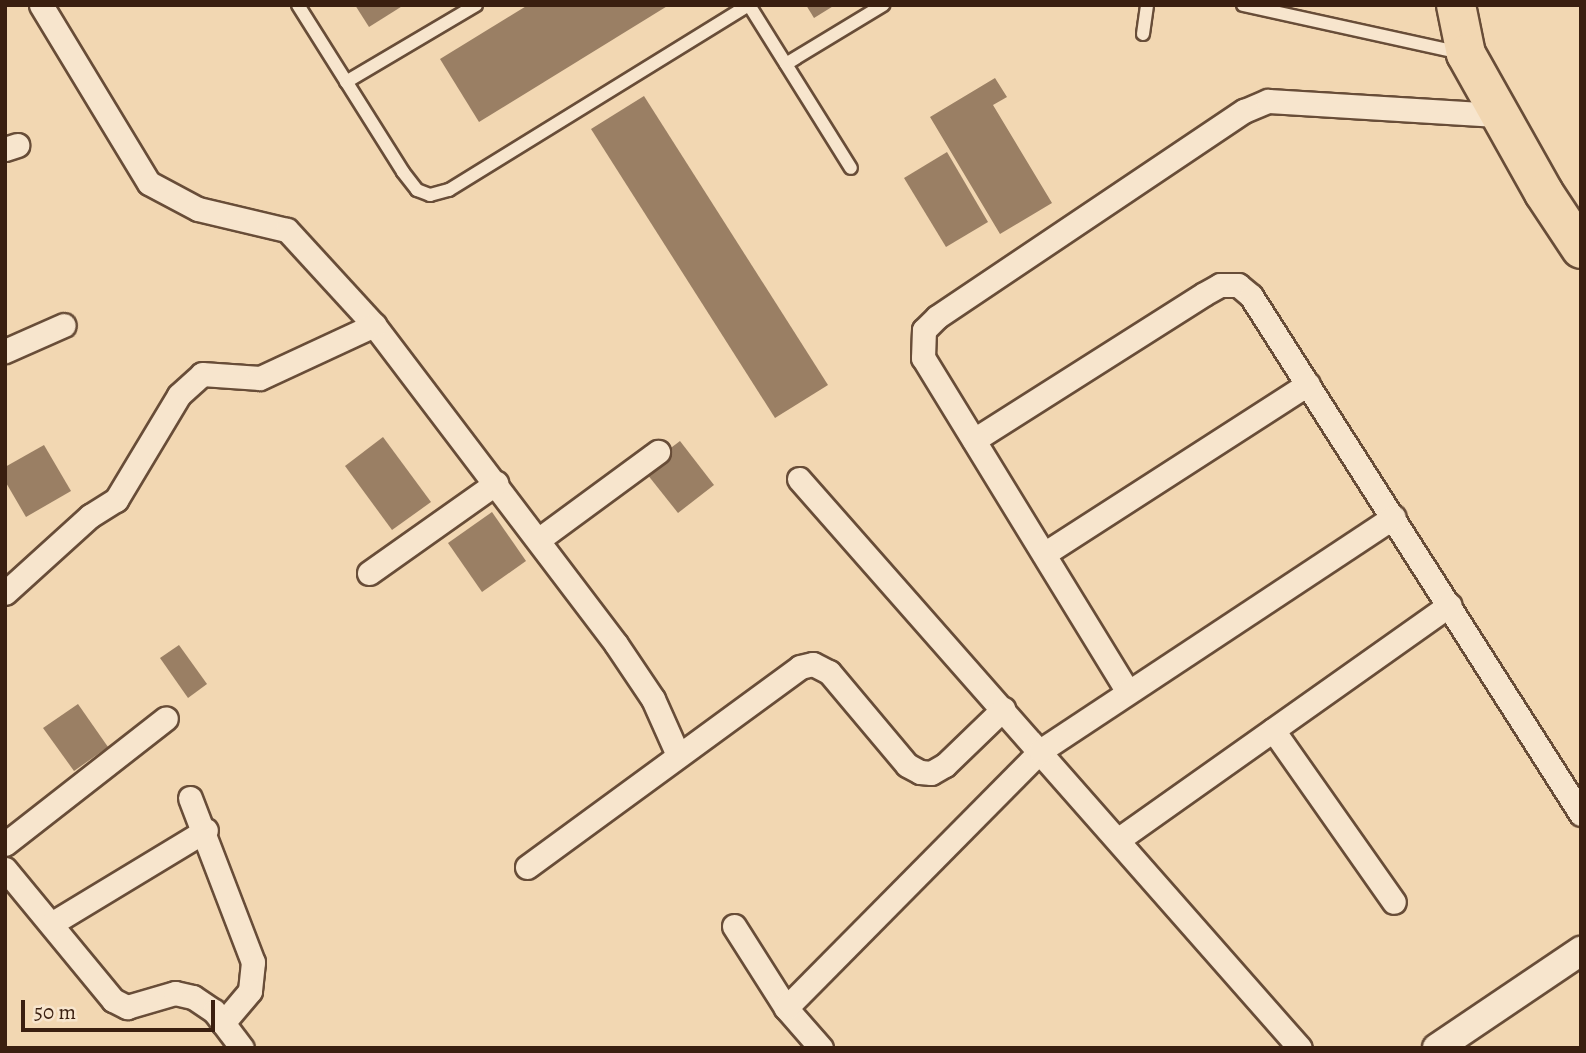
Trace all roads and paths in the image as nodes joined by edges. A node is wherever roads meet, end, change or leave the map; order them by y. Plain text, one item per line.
1 (41, 5) edge
2 (298, 5) edge
3 (476, 5) edge
4 (883, 5) edge
5 (1147, 5) edge
6 (1243, 5) edge
7 (1456, 5) edge
8 (1143, 34) dead end
9 (1466, 54) junction
10 (786, 64) junction
11 (346, 82) junction
12 (1498, 115) junction
13 (851, 168) dead end
14 (1581, 248) edge
15 (64, 325) dead end
16 (374, 325) junction
17 (5, 351) edge
18 (1308, 384) junction
19 (974, 440) junction
20 (657, 452) dead end
21 (799, 480) dead end
22 (496, 483) junction
23 (1393, 517) junction
24 (538, 540) junction
25 (1044, 554) junction
26 (369, 573) dead end
27 (5, 593) edge
28 (1450, 605) junction
29 (1128, 692) junction
30 (1003, 709) junction
31 (166, 718) dead end
32 (1273, 730) junction
33 (1040, 751) junction
34 (678, 755) junction
35 (190, 798) dead end
36 (1581, 814) edge
37 (206, 830) junction
38 (1119, 839) junction
39 (5, 844) edge
40 (527, 867) dead end
41 (5, 869) edge
42 (1394, 902) dead end
43 (51, 923) junction
44 (734, 926) dead end
45 (1581, 951) edge
46 (786, 1007) junction
47 (223, 1023) junction
48 (243, 1048) edge
49 (821, 1048) edge
50 (1300, 1048) edge
51 (1437, 1048) edge

1 - 16 street
2 - 11 lane
3 - 11 lane
4 - 10 lane
5 - 8 lane
6 - 9 lane
7 - 9 highway
9 - 12 highway
10 - 11 lane
10 - 13 lane
12 - 14 highway
12 - 19 street
15 - 17 street
16 - 22 street
16 - 27 street
18 - 19 street
18 - 23 street
18 - 25 street
19 - 25 street
20 - 24 street
21 - 30 street
22 - 24 street
22 - 26 street
23 - 28 street
23 - 29 street
24 - 34 street
25 - 29 street
28 - 32 street
28 - 36 street
29 - 33 street
30 - 33 street
30 - 34 street
31 - 39 street
32 - 38 street
32 - 42 street
33 - 38 street
33 - 46 street
34 - 40 street
35 - 37 street
37 - 43 street
37 - 47 street
38 - 50 street
41 - 43 street
43 - 47 street
44 - 46 street
45 - 51 street
46 - 49 street
47 - 48 street

